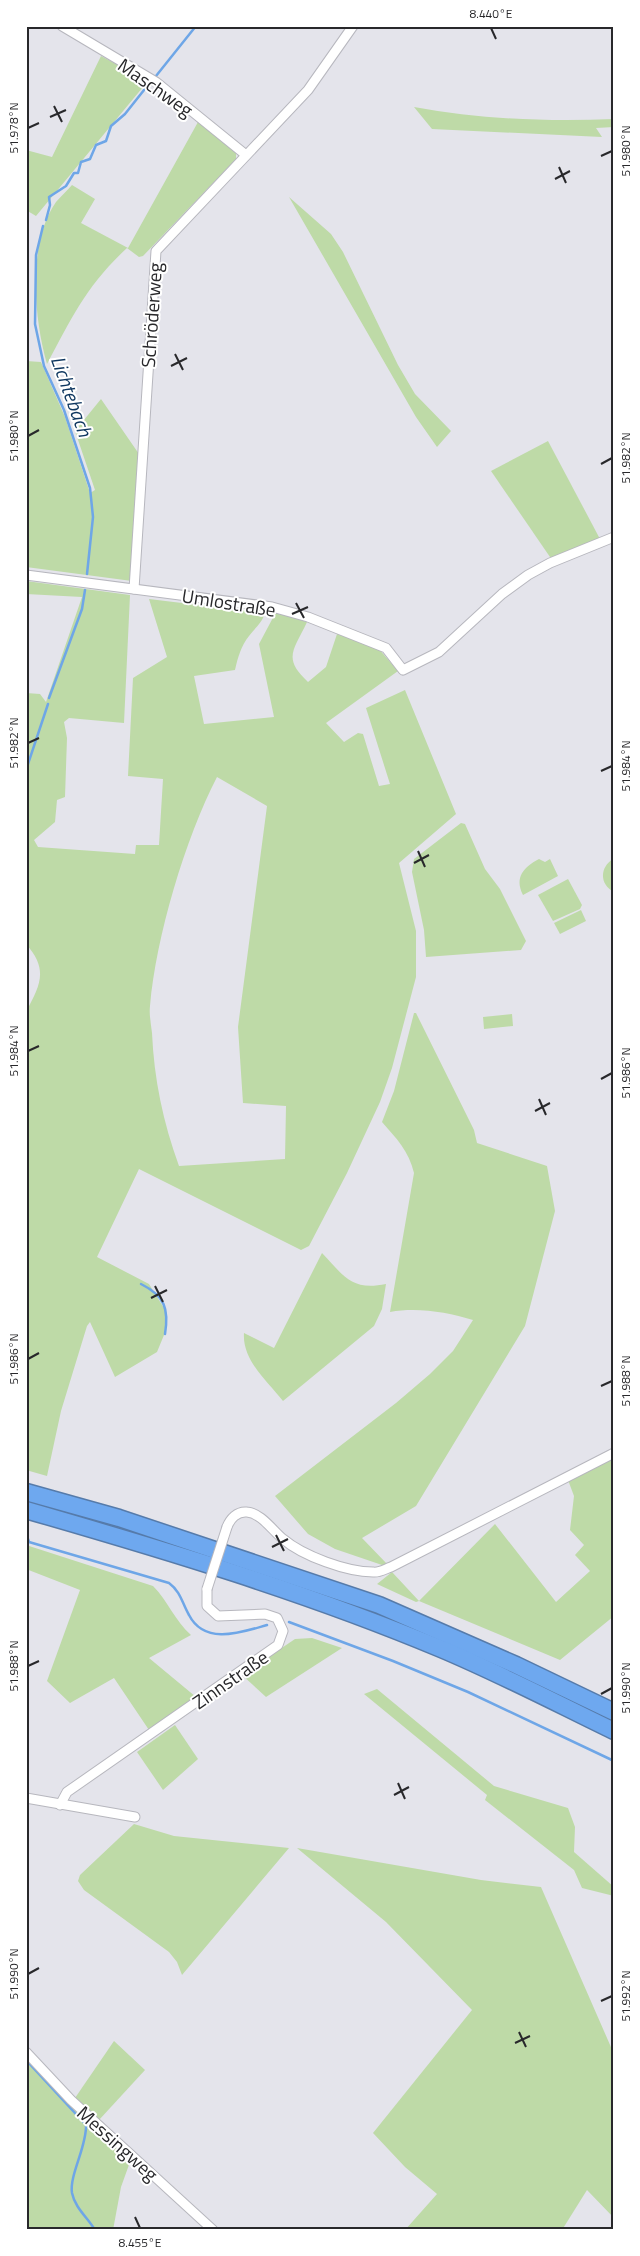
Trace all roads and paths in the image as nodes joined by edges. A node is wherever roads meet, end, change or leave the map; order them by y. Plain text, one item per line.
1 (62, 26) edge
2 (352, 26) edge
3 (246, 155) junction
4 (614, 537) edge
5 (26, 575) edge
6 (134, 588) junction
7 (614, 1453) edge
8 (26, 1492) edge
9 (26, 1510) edge
10 (614, 1712) edge
11 (614, 1731) edge
12 (26, 1798) edge
13 (60, 1805) junction
14 (135, 1817) dead end
15 (26, 2052) edge
16 (213, 2230) edge

1 - 3 street, Maschweg
2 - 3 street, Schröderweg
3 - 6 street, Schröderweg
4 - 6 street, Umlostraße
5 - 6 street, Umlostraße
7 - 13 street, Zinnstraße, bridge
8 - 10 highway
9 - 11 highway
12 - 13 street
13 - 14 street
15 - 16 street, Messingweg

